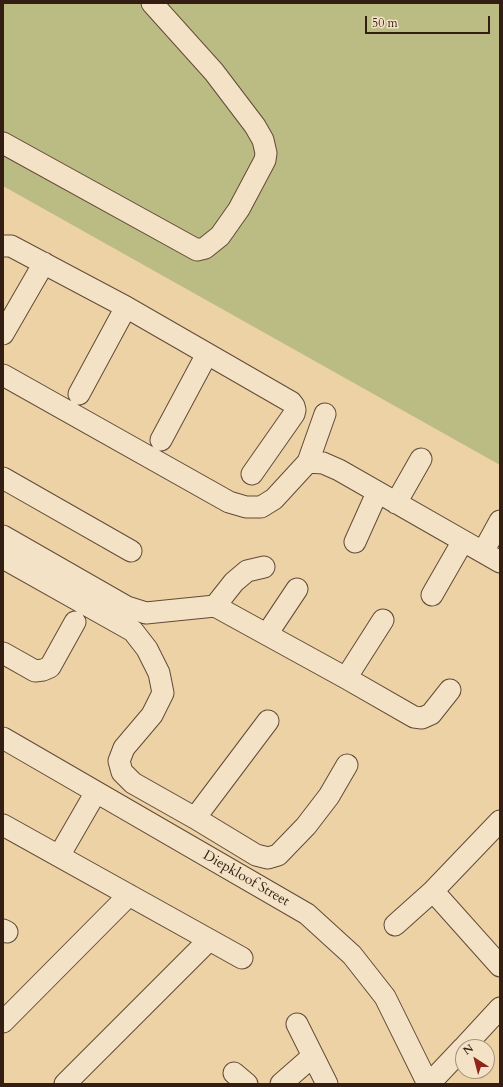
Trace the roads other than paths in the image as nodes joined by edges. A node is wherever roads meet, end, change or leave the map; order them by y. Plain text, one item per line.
1 (152, 3) edge
2 (3, 144) edge
3 (3, 246) edge
4 (44, 263) junction
5 (126, 307) junction
6 (3, 334) edge
7 (207, 354) junction
8 (3, 374) edge
9 (79, 394) dead end
10 (325, 414) dead end
11 (161, 440) dead end
12 (421, 460) dead end
13 (308, 462) junction
14 (252, 474) dead end
15 (3, 478) edge
16 (377, 493) junction
17 (396, 504) junction
18 (500, 521) edge
19 (3, 536) edge
20 (463, 541) junction
21 (354, 542) dead end
22 (132, 551) dead end
23 (491, 557) edge
24 (3, 558) edge
25 (264, 567) dead end
26 (297, 589) dead end
27 (432, 595) dead end
28 (215, 606) junction
29 (383, 620) dead end
30 (75, 622) dead end
31 (267, 634) junction
32 (3, 653) edge
33 (346, 678) junction
34 (450, 690) dead end
35 (268, 720) dead end
36 (3, 738) edge
37 (347, 765) dead end
38 (96, 792) junction
39 (195, 818) junction
40 (500, 821) edge
41 (3, 825) edge
42 (58, 856) junction
43 (433, 891) junction
44 (129, 895) junction
45 (395, 925) dead end
46 (209, 940) junction
47 (242, 958) dead end
48 (500, 966) edge
49 (500, 1008) edge
50 (3, 1022) edge
51 (297, 1024) dead end
52 (471, 1039) edge
53 (313, 1056) junction
54 (455, 1056) edge
55 (66, 1084) edge
56 (281, 1084) edge
57 (327, 1084) edge
58 (429, 1084) edge

1 - 2 street
3 - 4 street
4 - 5 street
4 - 6 street
5 - 7 street
5 - 9 street
7 - 11 street
7 - 14 street
8 - 13 street
10 - 13 street
12 - 17 street
13 - 16 street
15 - 22 street
16 - 17 street
16 - 21 street
17 - 20 street
18 - 23 street
19 - 28 street
20 - 23 street
20 - 27 street
24 - 39 street
25 - 28 street
26 - 31 street
28 - 31 street
29 - 33 street
30 - 32 street
31 - 33 street
33 - 34 street
35 - 39 street
36 - 38 street, Diepkloof Street
37 - 39 street
38 - 42 street
38 - 58 street, Diepkloof Street
40 - 43 street
41 - 42 street
42 - 44 street
43 - 45 street
43 - 48 street
44 - 46 street
44 - 50 street
46 - 47 street
46 - 55 street
49 - 52 street
51 - 53 street
53 - 56 street
53 - 57 street
54 - 58 street

